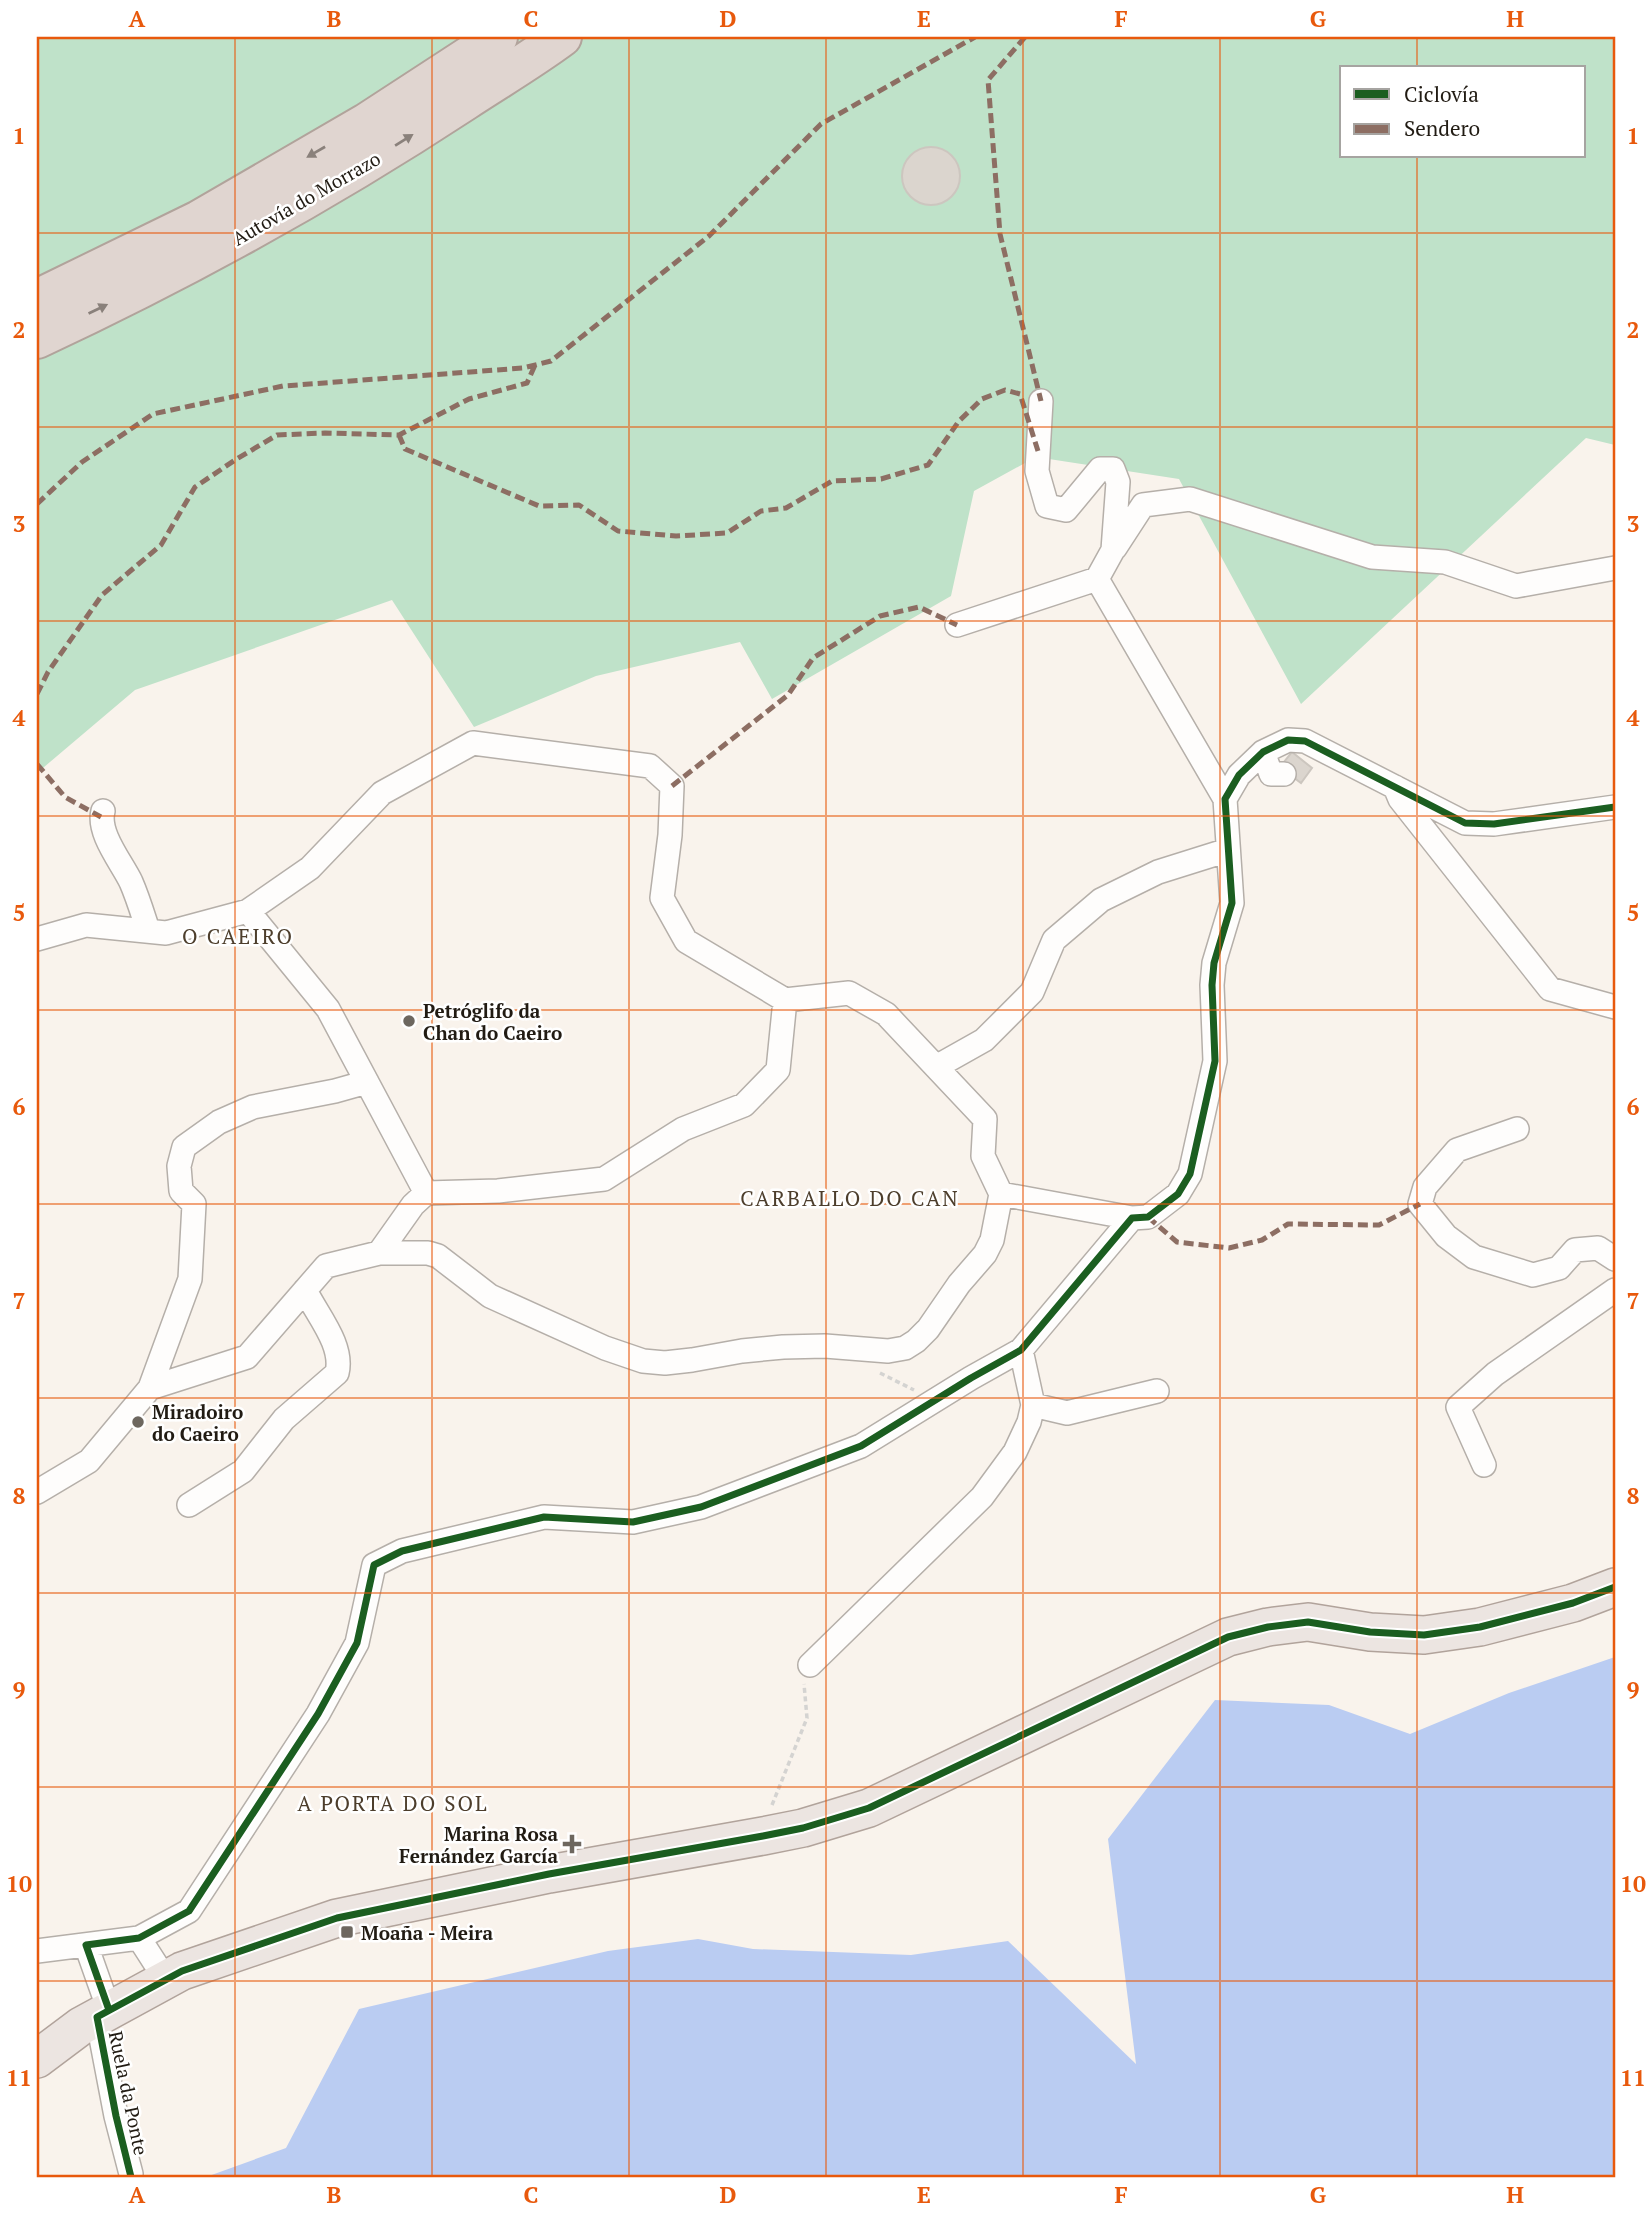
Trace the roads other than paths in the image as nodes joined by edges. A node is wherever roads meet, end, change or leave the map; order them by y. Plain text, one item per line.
1 (498, 37) edge
2 (562, 37) edge
3 (37, 299) edge
4 (37, 339) edge
5 (1041, 401) dead end
6 (1113, 550) junction
7 (1615, 568) edge
8 (1097, 579) junction
9 (957, 625) dead end
10 (1263, 752) junction
11 (1284, 774) dead end
12 (1395, 787) junction
13 (1225, 799) junction
14 (1615, 807) edge
15 (103, 811) dead end
16 (1228, 850) junction
17 (248, 911) junction
18 (148, 930) junction
19 (37, 939) edge
20 (785, 1000) junction
21 (1615, 1007) edge
22 (936, 1067) junction
23 (367, 1082) junction
24 (1517, 1129) dead end
25 (426, 1193) junction
26 (1001, 1194) junction
27 (1132, 1218) junction
28 (379, 1253) junction
29 (1615, 1259) edge
30 (305, 1290) junction
31 (1615, 1290) edge
32 (1021, 1350) junction
33 (150, 1388) junction
34 (1157, 1391) dead end
35 (1033, 1405) junction
36 (1484, 1465) dead end
37 (37, 1492) edge
38 (189, 1505) dead end
39 (1615, 1587) edge
40 (810, 1665) road end
41 (139, 1938) junction
42 (86, 1945) junction
43 (37, 1951) edge
44 (166, 1980) junction
45 (103, 2014) junction
46 (37, 2059) edge
47 (131, 2174) dead end

1 -> 3 highway, Autovía do Morrazo
4 -> 2 highway, Autovía do Morrazo
5 - 6 street
6 - 7 street
6 - 8 street
8 - 9 street
8 - 13 street
10 - 11 street
10 - 12 street
10 - 13 street
12 - 14 street
12 - 21 street
13 - 16 street
15 - 18 street
16 - 22 street
16 - 27 street
17 - 18 street
17 - 20 street
17 - 23 street
18 - 19 street
20 - 22 street
20 - 25 street
22 - 26 street
23 - 25 street
23 - 33 street
24 - 29 street
25 - 28 street
26 - 27 street
26 - 28 street
27 - 32 street
28 - 30 street
30 - 33 street
30 - 38 street
31 - 36 street
32 - 35 street
32 - 41 street
33 - 37 street
34 - 35 street
35 - 40 street
39 - 44 main road
41 - 42 street
41 - 44 street
42 - 43 street
42 - 45 street, Ruela da Ponte
44 - 45 main road
45 - 46 main road
45 - 47 street, Ruela da Ponte

